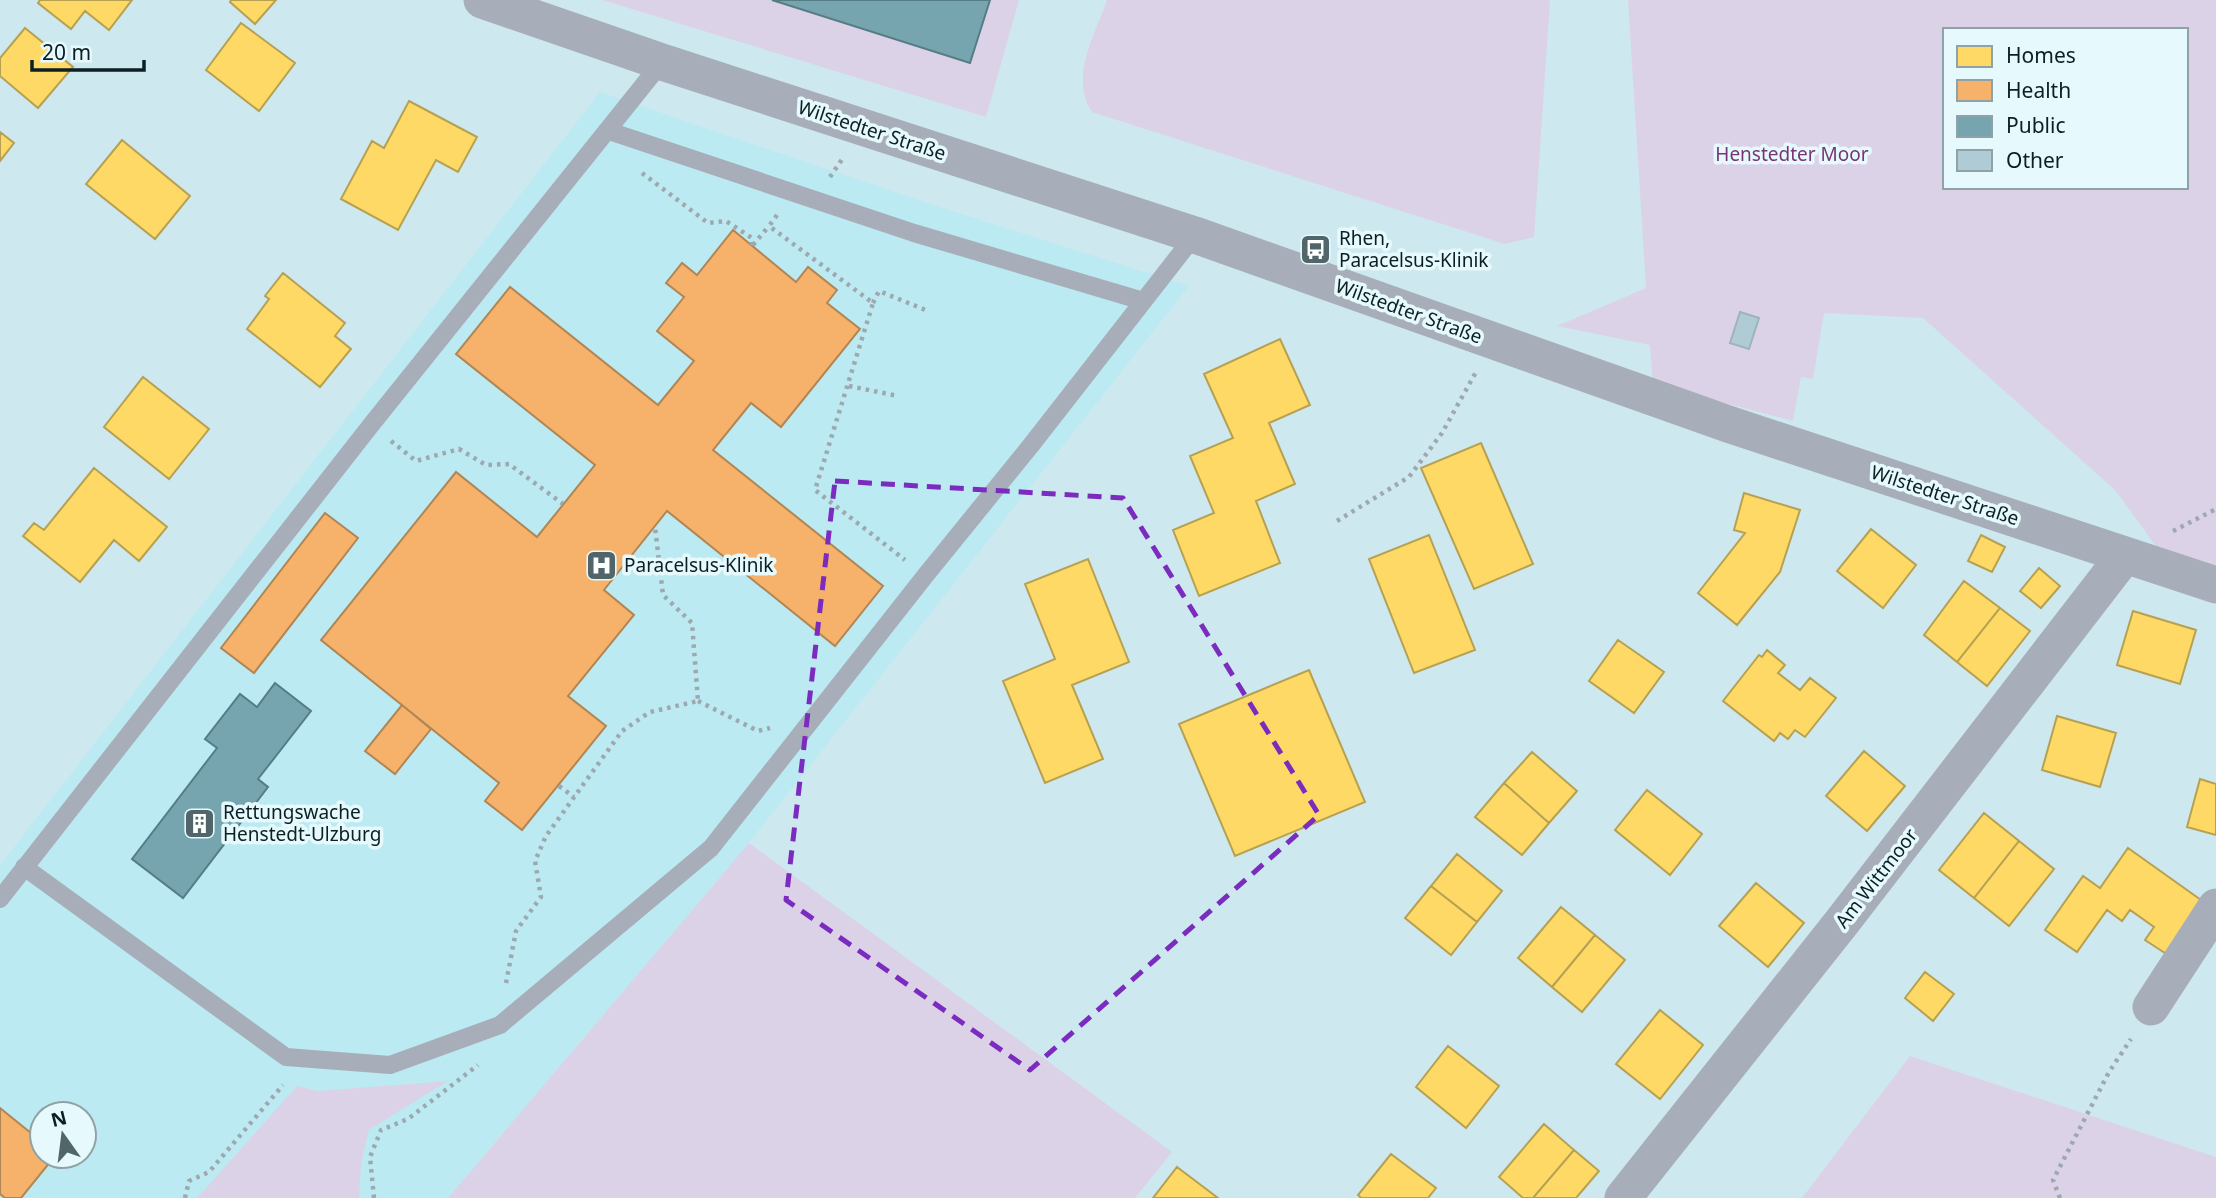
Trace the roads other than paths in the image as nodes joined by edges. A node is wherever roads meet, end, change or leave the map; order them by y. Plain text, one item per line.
1 (482, 0) edge
2 (662, 62) junction
3 (604, 136) junction
4 (1195, 234) junction
5 (1143, 301) junction
6 (2125, 555) junction
7 (2216, 585) edge
8 (24, 867) junction
9 (0, 899) edge
10 (2216, 907) edge
11 (2151, 1007) road end
12 (1623, 1198) edge

1 - 2 street, Wilstedter Straße
2 - 3 lane
2 - 4 street, Wilstedter Straße
3 - 5 lane
3 - 8 lane
4 - 5 lane
4 - 6 street, Wilstedter Straße
5 - 8 lane
6 - 7 street, Wilstedter Straße
6 - 12 street, Am Wittmoor
8 - 9 lane
10 - 11 street

